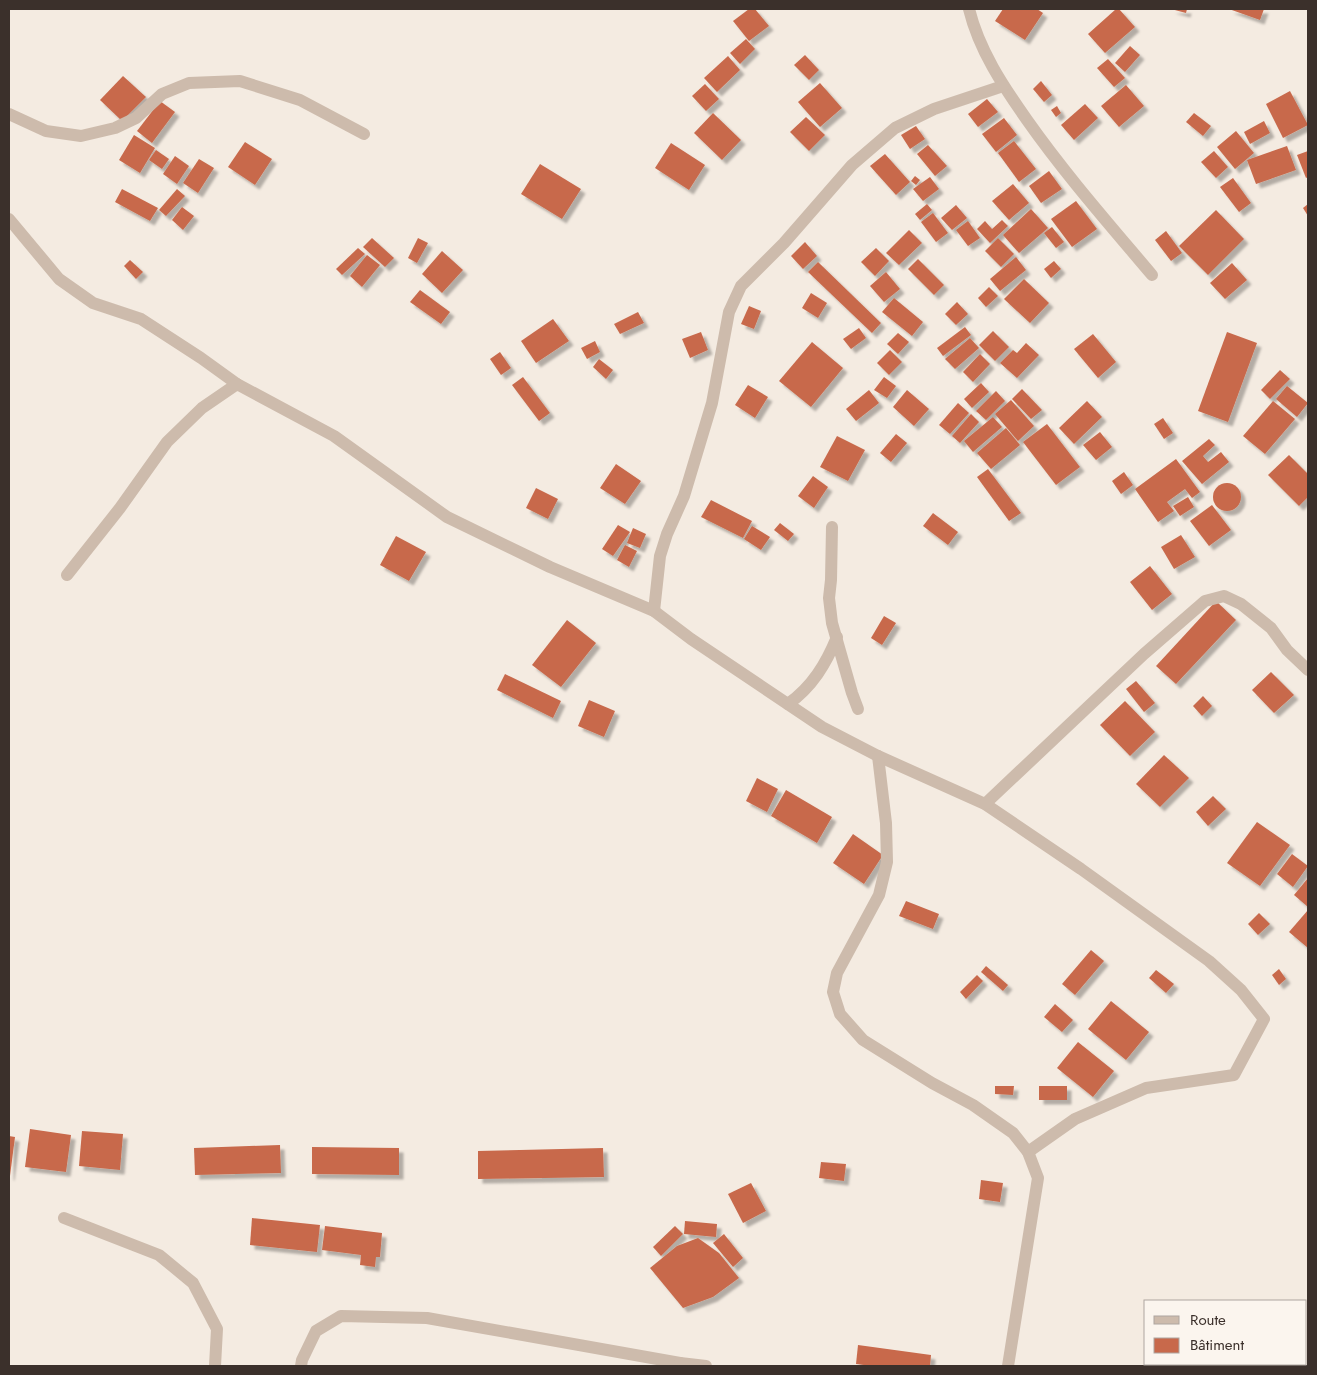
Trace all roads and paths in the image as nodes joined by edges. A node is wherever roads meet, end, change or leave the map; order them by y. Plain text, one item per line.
1 (969, 9) edge
2 (1003, 86) junction
3 (9, 114) edge
4 (364, 134) dead end
5 (9, 219) edge
6 (1152, 276) dead end
7 (237, 384) junction
8 (832, 527) dead end
9 (67, 575) dead end
10 (654, 610) junction
11 (836, 637) junction
12 (1308, 670) edge
13 (788, 704) junction
14 (858, 709) dead end
15 (878, 756) junction
16 (985, 804) junction
17 (1028, 1152) junction
18 (64, 1218) dead end
19 (680, 1364) edge
20 (215, 1366) edge
21 (301, 1366) edge
22 (706, 1366) edge
23 (1008, 1366) edge

1 - 2 street
2 - 6 street
2 - 10 street
3 - 4 street
5 - 7 street
7 - 9 street
7 - 10 street
8 - 11 street
10 - 13 street
11 - 13 street
11 - 14 street
12 - 16 street
13 - 15 street
15 - 16 street
15 - 17 street
16 - 17 street
17 - 23 street
18 - 20 street
19 - 21 street
19 - 22 street

